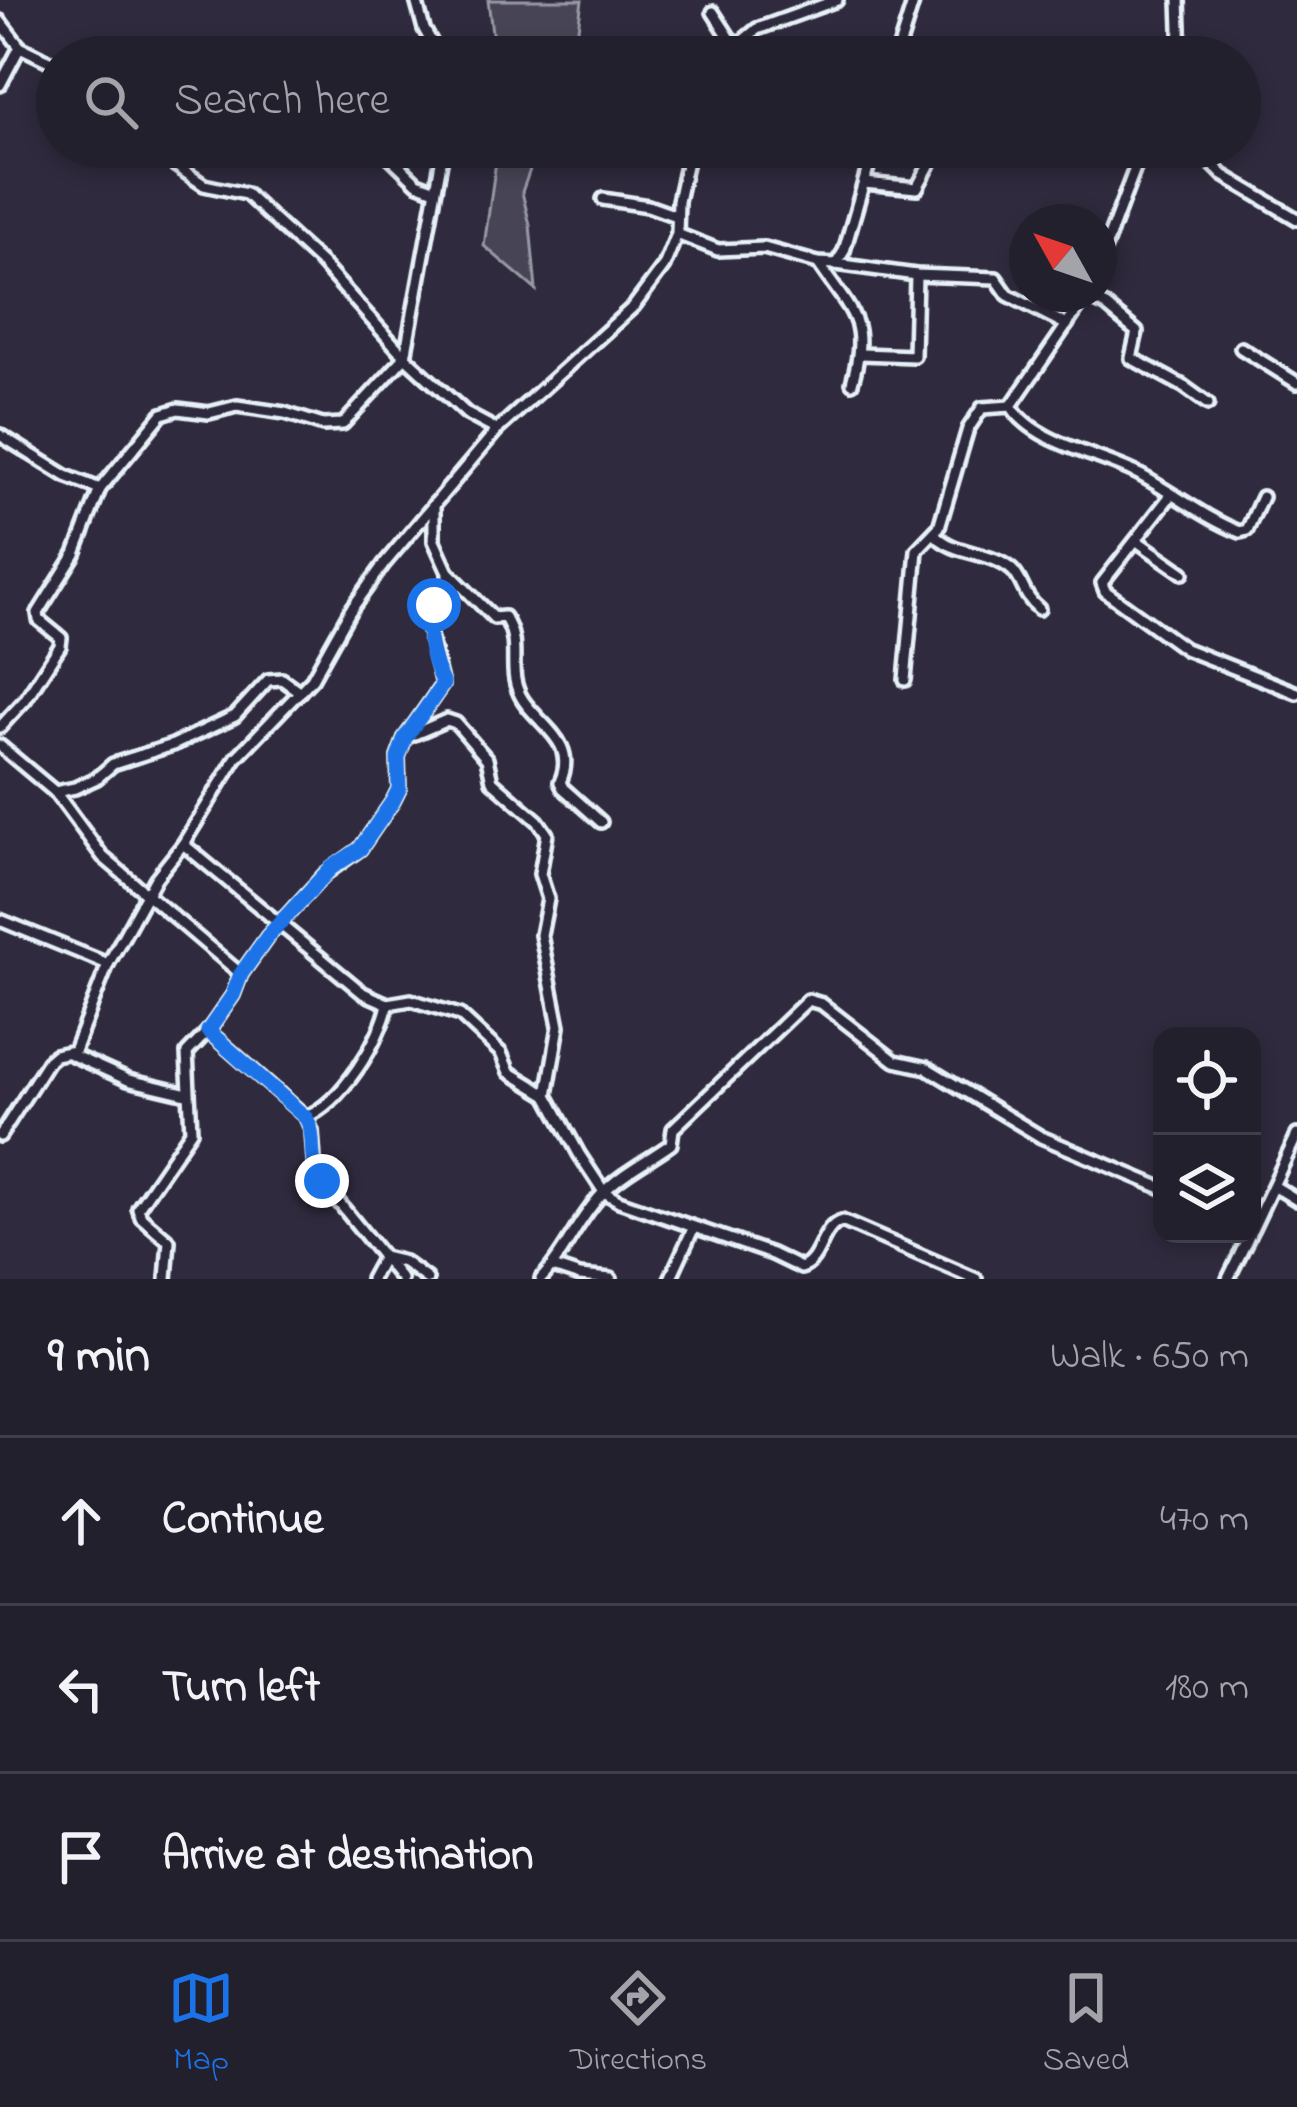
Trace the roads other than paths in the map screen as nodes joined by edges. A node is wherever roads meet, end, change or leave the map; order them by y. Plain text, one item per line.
1 (416, 0) edge
2 (837, 0) edge
3 (914, 0) edge
4 (1179, 0) edge
5 (821, 2) edge
6 (713, 12) dead end
7 (0, 21) edge
8 (428, 36) edge
9 (729, 36) edge
10 (750, 36) edge
11 (903, 36) edge
12 (1180, 36) edge
13 (20, 47) junction
14 (36, 55) edge
15 (0, 86) edge
16 (179, 168) edge
17 (401, 168) edge
18 (440, 168) edge
19 (686, 168) edge
20 (868, 168) edge
21 (928, 168) edge
22 (1134, 168) edge
23 (1216, 168) edge
24 (863, 184) junction
25 (434, 190) junction
26 (603, 199) dead end
27 (1117, 215) edge
28 (676, 216) junction
29 (1297, 219) edge
30 (677, 234) junction
31 (818, 263) junction
32 (836, 264) junction
33 (916, 275) junction
34 (1077, 312) edge
35 (1113, 312) edge
36 (1067, 326) junction
37 (1241, 348) dead end
38 (861, 355) junction
39 (405, 357) junction
40 (853, 383) dead end
41 (1297, 383) edge
42 (1208, 404) dead end
43 (1011, 406) junction
44 (497, 430) junction
45 (0, 435) edge
46 (100, 490) junction
47 (1171, 495) junction
48 (1262, 497) dead end
49 (434, 504) junction
50 (934, 533) junction
51 (1137, 541) junction
52 (448, 572) junction
53 (1184, 573) dead end
54 (1040, 609) dead end
55 (904, 680) dead end
56 (300, 692) junction
57 (1297, 693) edge
58 (0, 727) edge
59 (405, 738) junction
60 (0, 746) edge
61 (55, 793) junction
62 (601, 822) dead end
63 (183, 844) junction
64 (156, 878) junction
65 (134, 883) junction
66 (147, 893) junction
67 (0, 920) edge
68 (283, 923) junction
69 (108, 964) junction
70 (241, 974) junction
71 (388, 1004) junction
72 (208, 1031) junction
73 (70, 1054) junction
74 (187, 1094) junction
75 (547, 1095) junction
76 (306, 1118) junction
77 (1297, 1135) edge
78 (0, 1136) edge
79 (1153, 1184) edge
80 (1274, 1186) junction
81 (604, 1192) junction
82 (1297, 1200) edge
83 (1261, 1211) edge
84 (693, 1228) junction
85 (1245, 1243) edge
86 (383, 1258) junction
87 (553, 1267) junction
88 (166, 1279) edge
89 (371, 1279) edge
90 (401, 1279) edge
91 (427, 1279) edge
92 (541, 1279) edge
93 (611, 1279) edge
94 (670, 1279) edge
95 (976, 1279) edge
96 (1228, 1279) edge

1 - 8 street
2 - 5 street
3 - 11 street
4 - 12 street
5 - 10 street
6 - 9 street
7 - 13 street
13 - 14 street
13 - 15 street
16 - 39 street
17 - 25 street
18 - 25 street
19 - 28 street
20 - 24 street
21 - 24 street
22 - 27 street
23 - 29 street
24 - 32 street
25 - 39 street
26 - 28 street
28 - 30 street
30 - 31 street
30 - 44 street
31 - 32 street
31 - 38 street
32 - 33 street
33 - 36 street
33 - 38 street
34 - 36 street
35 - 42 street
36 - 43 street
37 - 41 street
38 - 40 street
39 - 44 street
39 - 46 street
43 - 47 street
43 - 50 street
44 - 49 street
45 - 46 street
46 - 58 street
47 - 48 street
47 - 51 street
49 - 52 street
49 - 56 street
50 - 54 street
50 - 55 street
51 - 53 street
51 - 57 street
52 - 59 street
52 - 62 street
56 - 61 street
56 - 63 street
59 - 68 street
59 - 75 street
60 - 61 street
61 - 65 street
63 - 64 street
63 - 68 street
64 - 65 street
64 - 66 street
65 - 66 street
66 - 69 street
66 - 70 street
67 - 69 street
68 - 70 street
68 - 71 street
69 - 73 street
70 - 72 street
71 - 75 street
71 - 76 street
72 - 74 street
72 - 76 street
73 - 74 street
73 - 78 street
74 - 88 street
75 - 81 street
76 - 86 street
77 - 80 street
79 - 81 street
80 - 82 street
80 - 83 street
81 - 84 street
81 - 87 street
84 - 94 street
84 - 95 street
85 - 96 street
86 - 89 street
86 - 90 street
86 - 91 street
87 - 92 street
87 - 93 street

